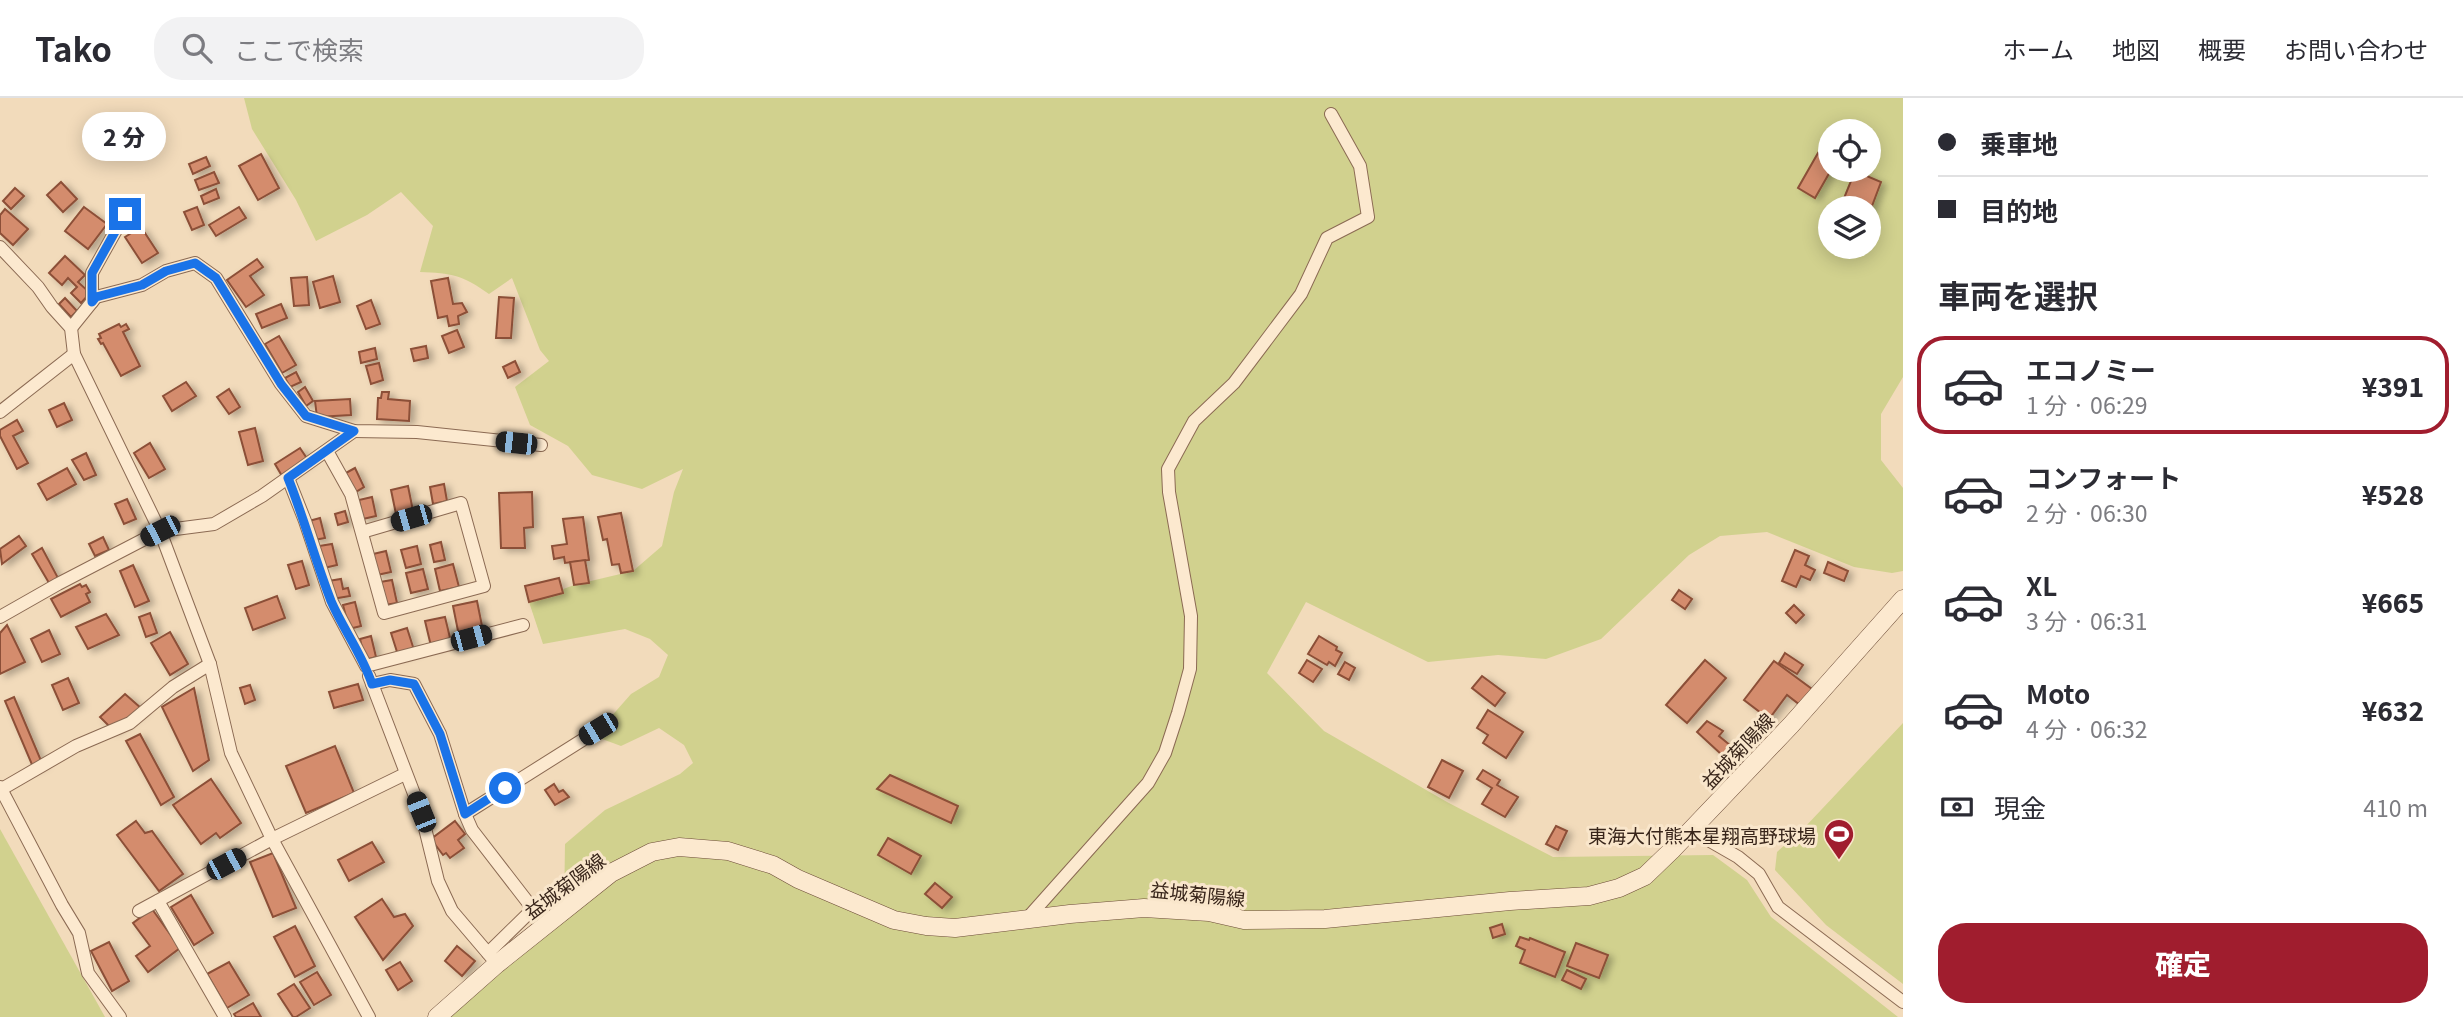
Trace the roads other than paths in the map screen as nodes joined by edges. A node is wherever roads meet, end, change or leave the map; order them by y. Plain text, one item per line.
1 (1331, 114) dead end
2 (125, 214) dead end
3 (0, 247) edge
4 (92, 302) junction
5 (71, 328) junction
6 (74, 354) junction
7 (0, 412) edge
8 (354, 431) junction
9 (541, 445) dead end
10 (327, 450) junction
11 (288, 478) junction
12 (160, 531) junction
13 (362, 532) junction
14 (1903, 599) edge
15 (0, 617) edge
16 (523, 625) dead end
17 (209, 664) junction
18 (366, 666) junction
19 (372, 684) junction
20 (611, 722) dead end
21 (405, 774) junction
22 (1, 788) edge
23 (465, 814) junction
24 (1691, 830) junction
25 (271, 839) junction
26 (159, 901) junction
27 (139, 911) dead end
28 (1024, 921) junction
29 (492, 959) junction
30 (1903, 1002) edge
31 (120, 1017) edge
32 (225, 1017) edge
33 (369, 1017) edge
34 (437, 1017) edge

1 - 28 street
2 - 4 street
3 - 5 street
4 - 5 street
4 - 8 street
5 - 6 street
6 - 7 street
6 - 12 street
8 - 9 street
8 - 10 street
10 - 11 street
10 - 13 street
11 - 12 street
11 - 18 street
12 - 15 street
12 - 17 street
13 - 13 street
14 - 24 main road, 益城菊陽線
16 - 18 street
17 - 22 street
17 - 25 street
18 - 19 street
19 - 21 street
19 - 23 street
20 - 23 street
21 - 25 street
21 - 29 street
22 - 31 street
23 - 29 street
24 - 28 main road, 益城菊陽線
24 - 30 street
25 - 26 street
25 - 33 street
26 - 27 street
26 - 32 street
28 - 29 main road, 益城菊陽線
29 - 34 main road, 益城菊陽線

